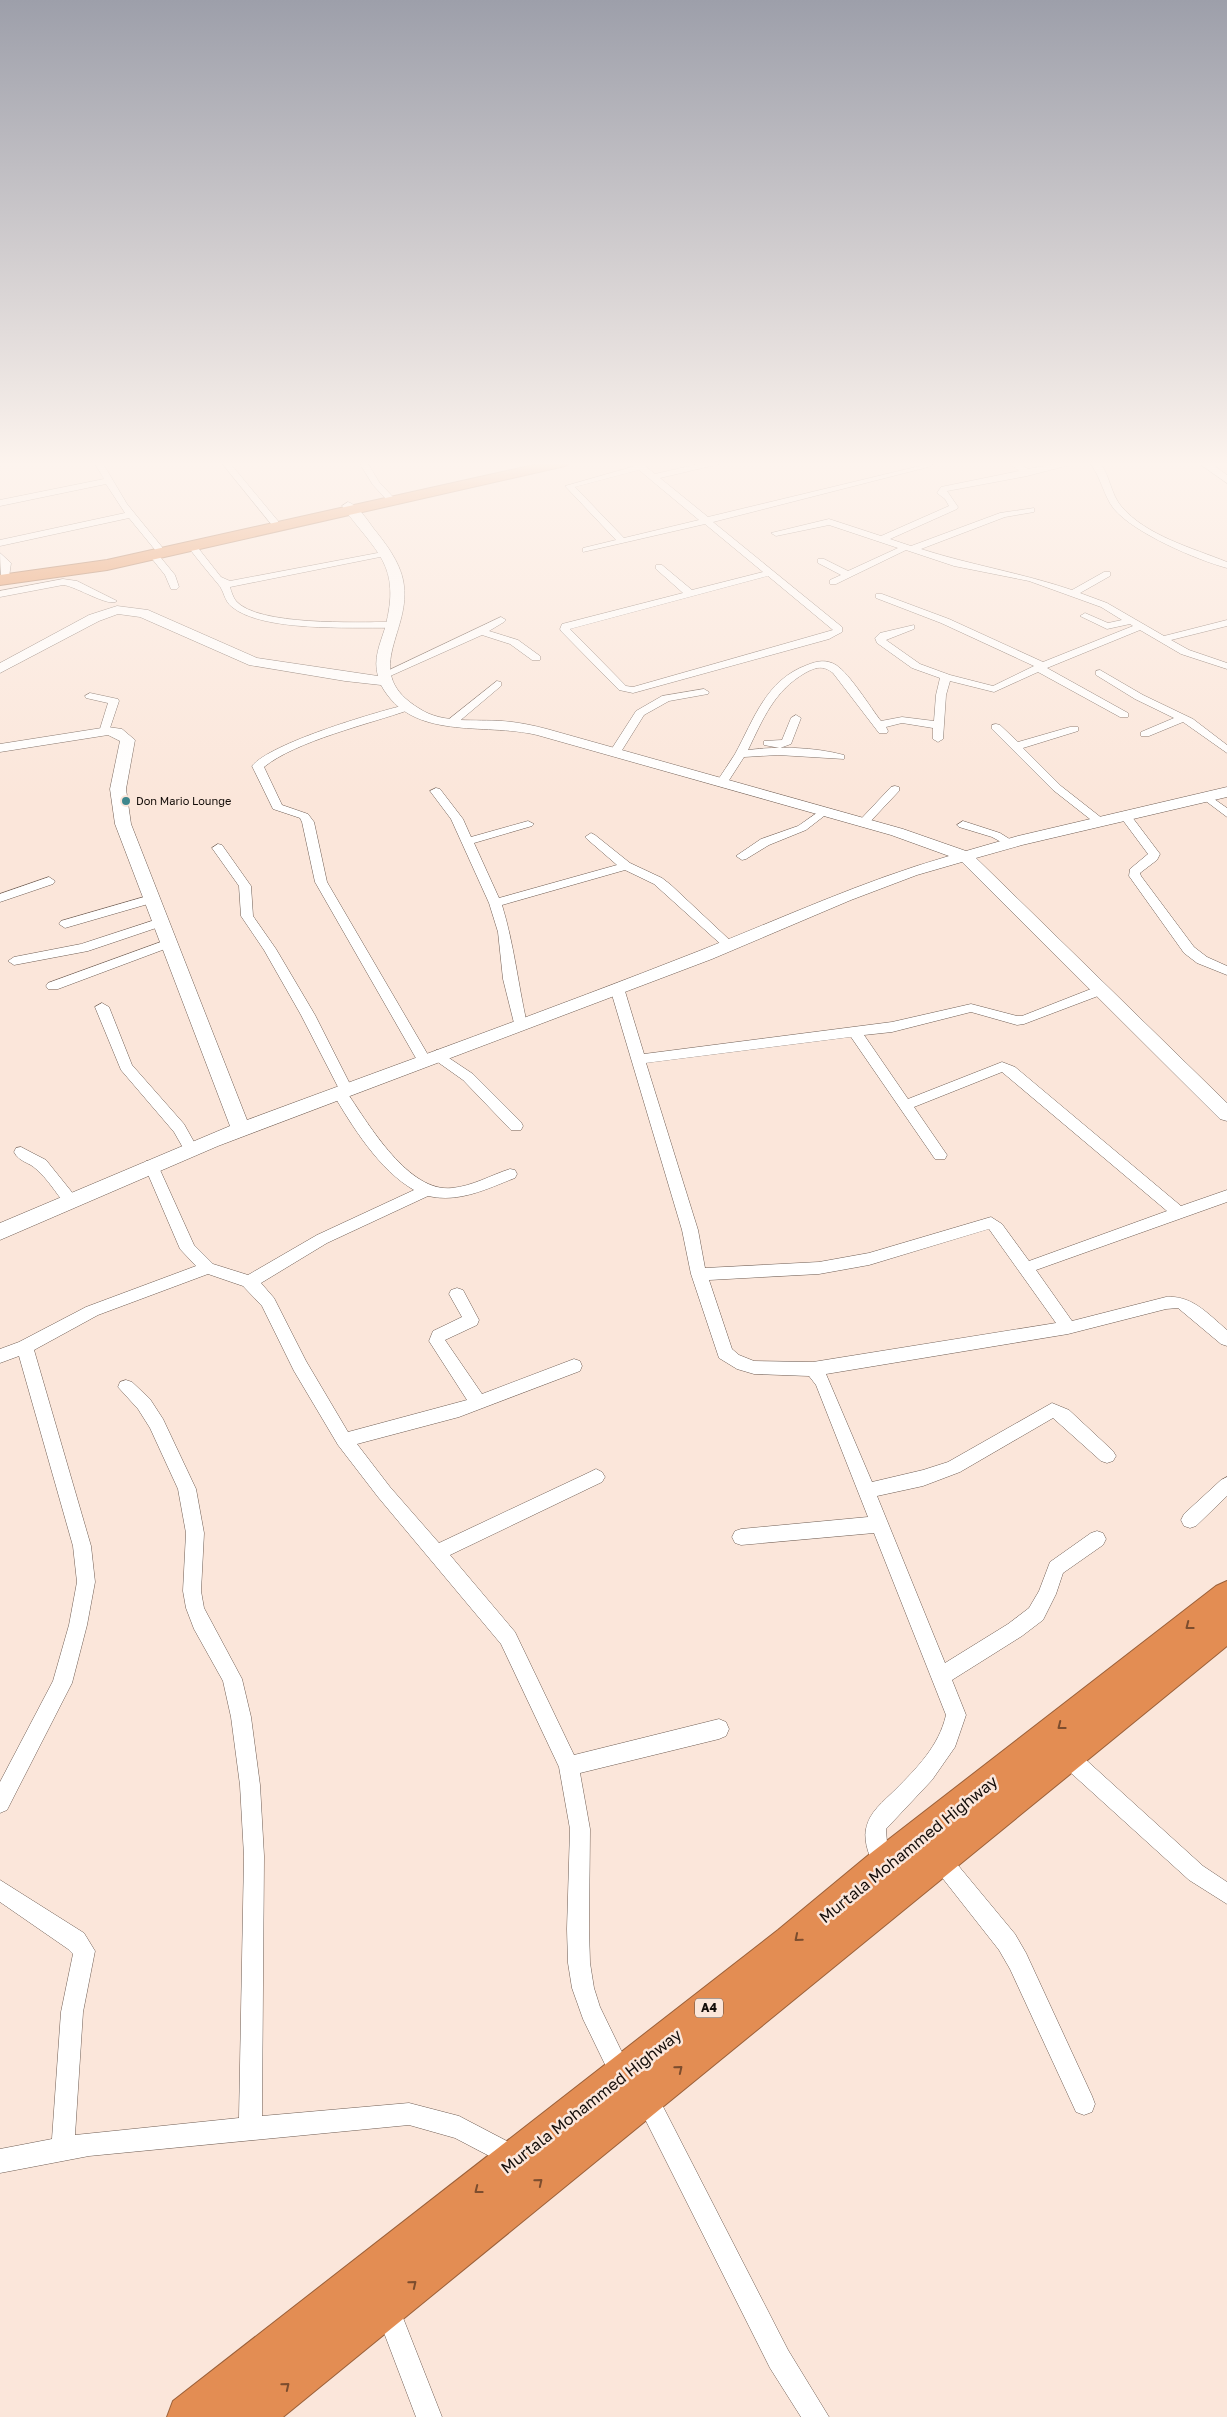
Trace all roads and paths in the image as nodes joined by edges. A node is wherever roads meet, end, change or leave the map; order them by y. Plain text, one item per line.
1 (25, 575) edge
2 (170, 575) edge
3 (216, 575) edge
4 (282, 575) edge
5 (396, 575) edge
6 (668, 575) edge
7 (758, 575) edge
8 (772, 575) edge
9 (849, 575) edge
10 (1010, 575) edge
11 (1106, 575) edge
12 (2, 577) edge
13 (832, 582) dead end
14 (223, 583) junction
15 (174, 587) dead end
16 (689, 593) junction
17 (0, 594) edge
18 (1074, 594) junction
19 (880, 596) dead end
20 (112, 601) dead end
21 (1085, 616) dead end
22 (501, 620) dead end
23 (1227, 623) edge
24 (1138, 624) junction
25 (390, 625) junction
26 (910, 627) dead end
27 (482, 632) junction
28 (1162, 638) junction
29 (536, 658) dead end
30 (1227, 666) edge
31 (1041, 667) junction
32 (0, 669) edge
33 (1100, 673) dead end
34 (946, 677) junction
35 (385, 678) junction
36 (497, 684) dead end
37 (704, 692) dead end
38 (90, 696) dead end
39 (1128, 707) junction
40 (405, 708) junction
41 (796, 718) dead end
42 (1183, 718) junction
43 (452, 722) junction
44 (938, 725) junction
45 (996, 727) dead end
46 (1074, 729) dead end
47 (104, 732) junction
48 (1145, 734) dead end
49 (938, 739) dead end
50 (1017, 746) junction
51 (0, 748) edge
52 (1227, 750) edge
53 (758, 751) junction
54 (615, 752) junction
55 (741, 754) junction
56 (840, 757) dead end
57 (722, 783) junction
58 (895, 789) dead end
59 (436, 791) dead end
60 (1227, 792) edge
61 (1207, 797) junction
62 (824, 811) junction
63 (1227, 814) edge
64 (1125, 815) junction
65 (1099, 821) junction
66 (864, 822) junction
67 (528, 824) dead end
68 (963, 824) dead end
69 (591, 837) dead end
70 (468, 841) junction
71 (1010, 843) junction
72 (218, 848) dead end
73 (742, 856) dead end
74 (966, 856) junction
75 (626, 866) junction
76 (49, 881) dead end
77 (0, 898) edge
78 (151, 900) junction
79 (496, 903) junction
80 (160, 922) junction
81 (64, 924) dead end
82 (169, 944) junction
83 (729, 945) junction
84 (14, 961) dead end
85 (1227, 971) edge
86 (52, 986) dead end
87 (617, 988) junction
88 (1101, 990) junction
89 (102, 1007) dead end
90 (520, 1024) junction
91 (855, 1032) junction
92 (430, 1058) junction
93 (640, 1059) junction
94 (342, 1091) junction
95 (906, 1106) junction
96 (1227, 1114) edge
97 (516, 1126) dead end
98 (241, 1130) junction
99 (192, 1149) junction
100 (21, 1152) dead end
101 (940, 1155) dead end
102 (151, 1165) junction
103 (510, 1174) dead end
104 (426, 1191) junction
105 (1227, 1196) edge
106 (70, 1200) junction
107 (1179, 1213) junction
108 (0, 1232) edge
109 (208, 1268) junction
110 (1025, 1268) junction
111 (699, 1274) junction
112 (249, 1282) junction
113 (457, 1294) dead end
114 (1068, 1328) junction
115 (1227, 1339) edge
116 (25, 1347) junction
117 (0, 1356) edge
118 (574, 1366) dead end
119 (813, 1369) junction
120 (126, 1387) dead end
121 (478, 1402) junction
122 (344, 1440) junction
123 (1107, 1456) dead end
124 (596, 1477) dead end
125 (1227, 1485) edge
126 (868, 1492) junction
127 (1190, 1520) dead end
128 (881, 1524) junction
129 (741, 1537) dead end
130 (1097, 1539) dead end
131 (436, 1553) junction
132 (1227, 1596) edge
133 (1227, 1626) edge
134 (941, 1676) junction
135 (719, 1729) dead end
136 (1067, 1756) junction
137 (570, 1766) junction
138 (0, 1803) edge
139 (940, 1859) junction
140 (884, 1866) junction
141 (0, 1890) edge
142 (1227, 1894) edge
143 (634, 2087) junction
144 (1084, 2104) dead end
145 (250, 2129) junction
146 (63, 2148) junction
147 (517, 2159) junction
148 (0, 2161) edge
149 (386, 2306) junction
150 (189, 2417) edge
151 (248, 2417) edge
152 (429, 2417) edge
153 (816, 2417) edge

1 - 12 highway
2 - 15 street
3 - 14 street
4 - 14 street
5 - 25 street
6 - 16 street
7 - 16 street
8 - 16 street
9 - 13 street
10 - 18 street
11 - 18 street
14 - 25 street
17 - 20 street
18 - 24 street
19 - 31 street
21 - 24 street
22 - 27 street
23 - 28 street
24 - 28 street
24 - 31 street
25 - 35 street
26 - 34 street
27 - 29 street
27 - 35 street
28 - 30 street
31 - 34 street
31 - 39 street
32 - 35 street
33 - 39 street
34 - 44 street
35 - 40 street
36 - 43 street
37 - 54 street
38 - 47 street
39 - 42 street
40 - 43 street
40 - 92 street
41 - 53 street
42 - 48 street
42 - 52 street
43 - 54 street
44 - 49 street
44 - 55 street
45 - 50 street
46 - 50 street
47 - 51 street
47 - 78 street
50 - 65 street
53 - 55 street
53 - 56 street
54 - 57 street
55 - 57 street
57 - 62 street
58 - 66 street
59 - 70 street
60 - 61 street
61 - 63 street
61 - 64 street
62 - 66 street
62 - 73 street
64 - 65 street
64 - 85 street
65 - 71 street
66 - 74 street
67 - 70 street
68 - 71 street
69 - 75 street
70 - 79 street
71 - 74 street
72 - 94 street
74 - 83 street
74 - 88 street
75 - 79 street
75 - 83 street
76 - 77 street
78 - 80 street
78 - 81 street
79 - 90 street
80 - 82 street
80 - 84 street
82 - 86 street
82 - 98 street
83 - 87 street
87 - 90 street
87 - 93 street
88 - 91 street
88 - 96 street
89 - 99 street
90 - 92 street
91 - 93 street
91 - 95 street
92 - 94 street
92 - 97 street
93 - 111 street
94 - 98 street
94 - 104 street
95 - 101 street
95 - 107 street
98 - 99 street
99 - 102 street
100 - 106 street
102 - 106 street
102 - 109 street
103 - 104 street
104 - 112 street
105 - 107 street
106 - 108 street
107 - 110 street
109 - 112 street
109 - 116 street
110 - 111 street
110 - 114 street
111 - 119 street
112 - 122 street
113 - 121 street
114 - 115 street
114 - 119 street
116 - 117 street
116 - 138 street
118 - 121 street
119 - 126 street
120 - 145 street
121 - 122 street
122 - 131 street
123 - 126 street
124 - 131 street
125 - 127 street
126 - 128 street
128 - 129 street
128 - 134 street
130 - 134 street
131 - 137 street
132 -> 140 highway, Murtala Mohammed Highway / A4
133 - 136 highway, Murtala Mohammed Highway / A4
134 - 140 street
135 - 137 street
136 - 139 highway, Murtala Mohammed Highway / A4
136 - 142 street
137 - 143 street
143 -> 139 highway, Murtala Mohammed Highway / A4
139 - 144 street
140 -> 143 highway, Murtala Mohammed Highway / A4
141 - 146 street
143 - 147 highway, Murtala Mohammed Highway / A4
149 -> 143 highway, Murtala Mohammed Highway / A4
143 - 153 street
145 - 146 street
145 - 147 street
146 - 148 street
147 -> 150 highway, Murtala Mohammed Highway / A4
151 -> 149 highway, Murtala Mohammed Highway / A4
149 - 152 street

